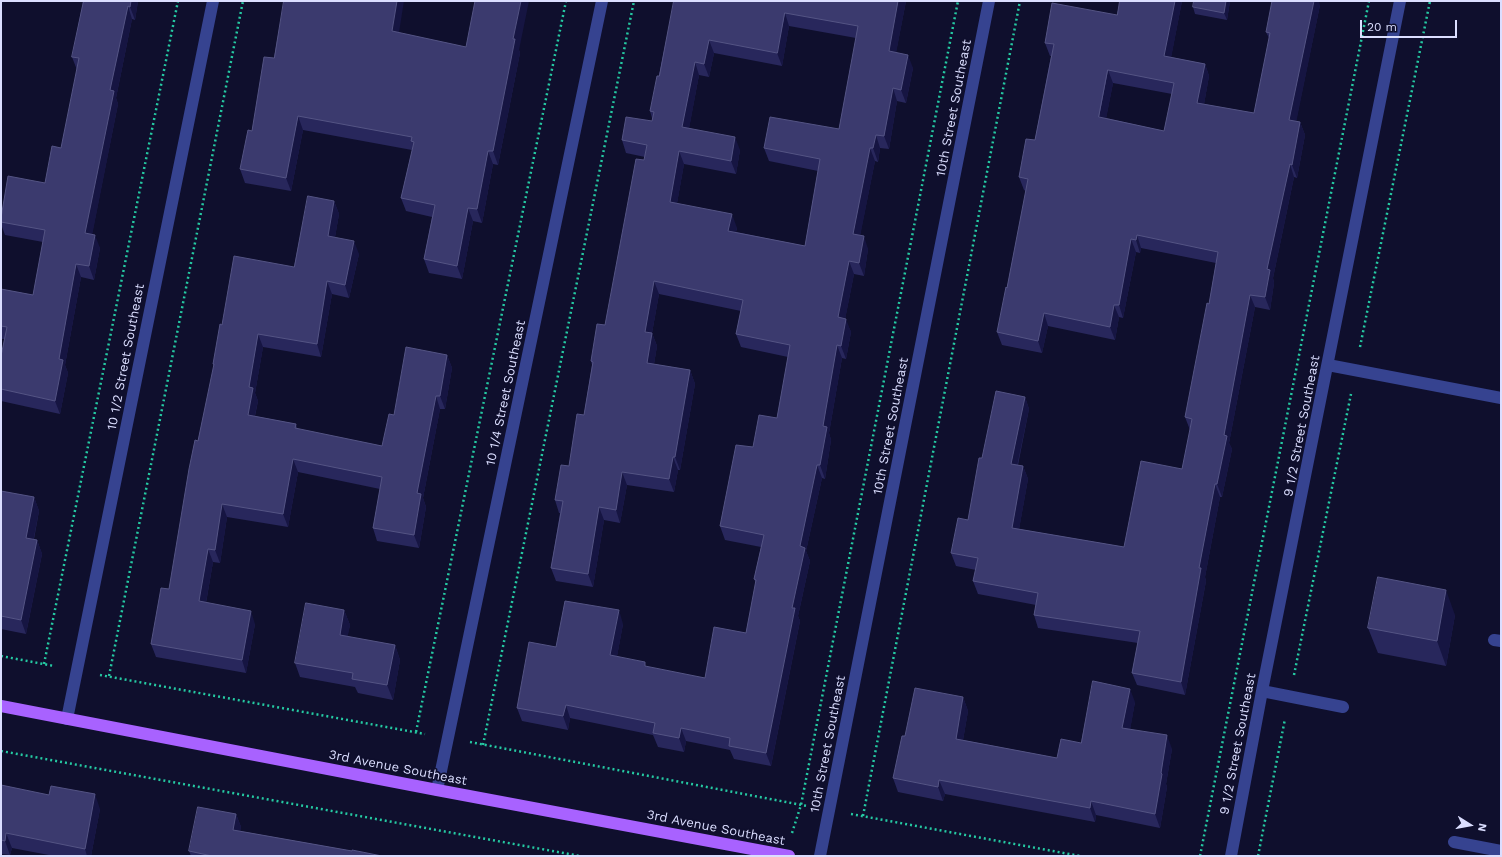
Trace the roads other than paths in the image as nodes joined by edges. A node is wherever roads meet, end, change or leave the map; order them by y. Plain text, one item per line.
1 (213, 1) edge
2 (602, 1) edge
3 (989, 1) edge
4 (1400, 1) edge
5 (1328, 365) junction
6 (1501, 398) edge
7 (1262, 691) junction
8 (1, 706) edge
9 (1343, 707) dead end
10 (67, 719) junction
11 (438, 790) junction
12 (1454, 842) dead end
13 (1501, 851) edge
14 (787, 856) edge
15 (820, 856) edge
16 (1231, 856) edge

1 - 10 street, 10 1/2 Street Southeast
2 - 11 street, 10 1/4 Street Southeast
3 - 15 street, 10th Street Southeast
4 - 5 street, 9 1/2 Street Southeast
5 - 6 street
5 - 7 street, 9 1/2 Street Southeast
7 - 9 street
7 - 16 street, 9 1/2 Street Southeast
8 - 10 main road, 3rd Avenue Southeast
10 - 11 main road, 3rd Avenue Southeast
11 - 14 main road, 3rd Avenue Southeast
12 - 13 street

